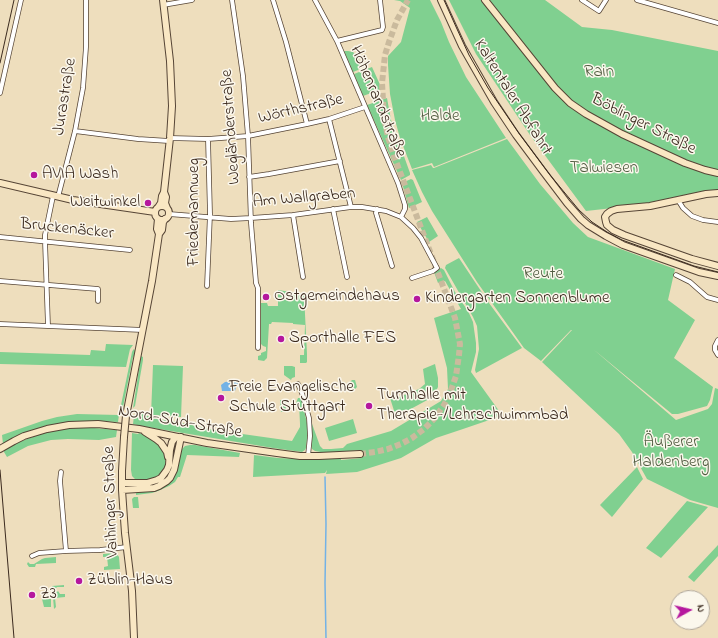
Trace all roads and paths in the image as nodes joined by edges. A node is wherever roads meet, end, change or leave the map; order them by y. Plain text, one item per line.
1 (21, 0) edge
2 (86, 0) edge
3 (192, 0) edge
4 (232, 0) edge
5 (274, 0) edge
6 (315, 0) edge
7 (380, 0) edge
8 (442, 0) edge
9 (485, 0) edge
10 (582, 0) edge
11 (606, 0) edge
12 (637, 0) edge
13 (163, 2) edge
14 (718, 23) edge
15 (337, 41) junction
16 (0, 93) edge
17 (365, 107) junction
18 (329, 119) junction
19 (307, 124) junction
20 (75, 131) junction
21 (248, 136) junction
22 (169, 139) junction
23 (208, 139) junction
24 (340, 161) junction
25 (718, 173) edge
26 (248, 177) junction
27 (0, 183) edge
28 (164, 192) junction
29 (718, 193) edge
30 (56, 196) junction
31 (678, 200) junction
32 (160, 206) junction
33 (351, 206) junction
34 (333, 209) junction
35 (377, 209) junction
36 (155, 212) junction
37 (167, 214) junction
38 (293, 215) junction
39 (210, 217) junction
40 (401, 217) junction
41 (251, 218) junction
42 (158, 219) junction
43 (718, 222) edge
44 (159, 234) junction
45 (0, 237) edge
46 (45, 241) junction
47 (130, 250) dead end
48 (392, 266) dead end
49 (718, 266) edge
50 (676, 275) dead end
51 (718, 276) edge
52 (303, 277) dead end
53 (348, 277) dead end
54 (412, 278) dead end
55 (0, 281) edge
56 (47, 284) junction
57 (207, 286) dead end
58 (718, 300) edge
59 (98, 301) dead end
60 (0, 324) edge
61 (48, 326) junction
62 (143, 330) junction
63 (718, 340) edge
64 (258, 348) dead end
65 (718, 355) edge
66 (298, 384) dead end
67 (139, 429) junction
68 (178, 437) junction
69 (0, 449) edge
70 (360, 454) tunnel mouth
71 (308, 456) junction
72 (170, 460) junction
73 (60, 472) dead end
74 (122, 483) junction
75 (122, 490) junction
76 (127, 547) junction
77 (66, 551) junction
78 (32, 556) dead end
79 (134, 638) edge

1 - 16 street
2 - 20 street, Jurastraße
3 - 13 street
4 - 21 street, Wegländerstraße
5 - 19 street
6 - 15 street, Höhenrandstraße
7 - 15 street
8 - 51 main road, Kaltentaler Abfahrt
9 - 25 main road, Böblinger Straße
10 - 11 street
12 - 14 street
13 - 22 main road
15 - 17 street, Höhenrandstraße
17 - 18 street, Wörthstraße
17 - 40 street, Höhenrandstraße
18 - 19 street, Wörthstraße
18 - 24 street
19 - 21 street, Wörthstraße
20 - 22 street, Wörthstraße
20 - 30 street, Jurastraße
21 - 23 street, Wörthstraße
21 - 26 street, Wegländerstraße
22 - 23 street, Wörthstraße
22 - 28 main road
23 - 39 street, Friedemannweg
24 - 26 street
24 - 33 street
26 - 41 street, Wegländerstraße
27 - 30 main road
28 - 32 main road
28 - 37 main road
29 - 31 main road
30 - 36 main road
30 - 46 street, Jurastraße
31 - 43 street
31 - 49 main road
32 - 36 main road
32 - 37 main road
33 - 34 street, Am Wallgraben
33 - 35 street, Am Wallgraben
34 - 38 street, Am Wallgraben
34 - 53 street
35 - 40 street, Am Wallgraben
35 - 48 street
36 - 42 main road
37 - 39 street, Am Wallgraben
37 - 42 main road
37 - 44 main road
38 - 41 street, Am Wallgraben
38 - 52 street
39 - 41 street, Am Wallgraben
39 - 57 street, Friedemannweg
40 - 54 street, Am Wallgraben
41 - 64 street, Wegländerstraße
42 - 44 main road
44 - 62 main road, Vaihinger Straße
45 - 46 street, Bruckenäcker
46 - 47 street, Bruckenäcker
46 - 56 street, Jurastraße
50 - 58 street
55 - 56 street
56 - 59 street
56 - 61 street, Jurastraße
60 - 61 street
61 - 62 street
62 - 74 main road, Vaihinger Straße, bridge
63 - 65 street
66 - 71 street
67 - 68 main road, Nord-Süd-Straße
67 - 69 main road, Nord-Süd-Straße
67 - 72 main road
68 - 71 main road, Nord-Süd-Straße
68 - 72 main road
68 - 75 main road
70 - 71 main road, Nord-Süd-Straße
72 - 74 main road
73 - 77 street
74 - 75 main road, Vaihinger Straße
75 - 76 main road, Vaihinger Straße
76 - 77 street
76 - 79 main road, Vaihinger Straße
77 - 78 street

